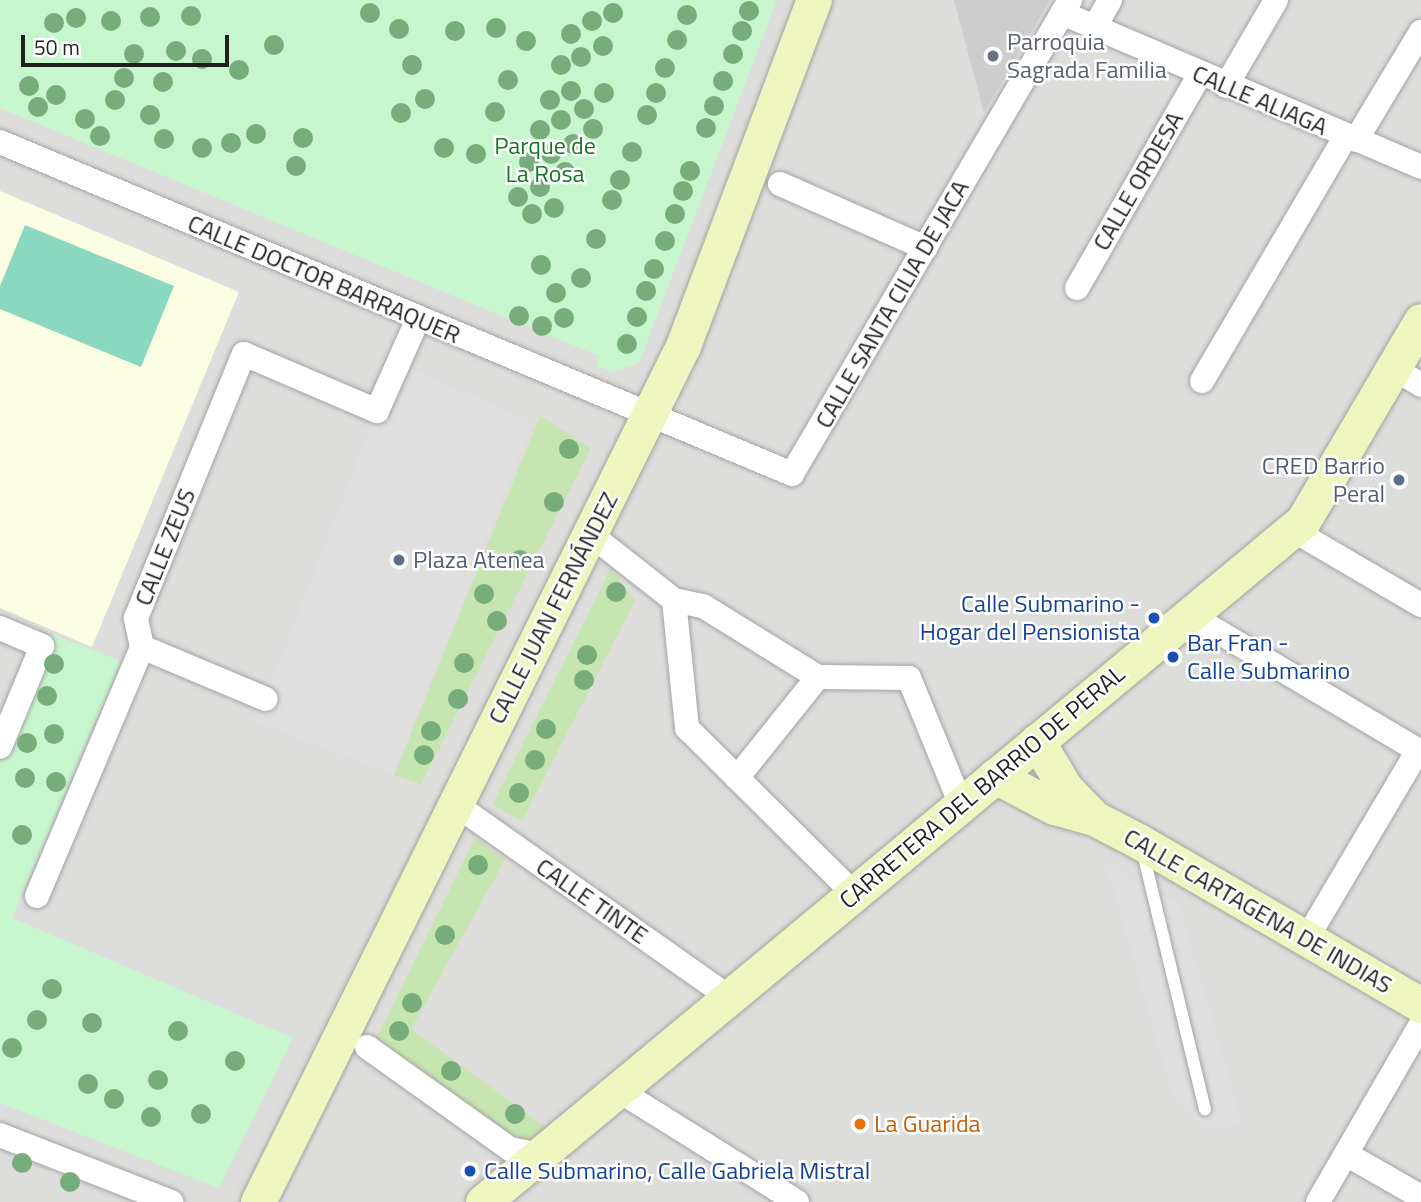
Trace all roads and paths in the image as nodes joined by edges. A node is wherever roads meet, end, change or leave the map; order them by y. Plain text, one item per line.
1 (814, 0) edge
2 (1110, 0) edge
3 (1276, 0) edge
4 (1066, 6) edge
5 (1094, 27) junction
6 (1421, 32) edge
7 (1200, 74) junction
8 (1226, 86) junction
9 (1350, 139) junction
10 (0, 142) edge
11 (1421, 167) edge
12 (780, 184) dead end
13 (926, 248) junction
14 (1077, 288) dead end
15 (418, 319) junction
16 (1421, 321) edge
17 (1407, 377) edge
18 (1202, 381) dead end
19 (649, 415) junction
20 (1293, 530) junction
21 (590, 534) junction
22 (674, 600) junction
23 (1421, 605) edge
24 (1190, 615) junction
25 (0, 628) edge
26 (142, 647) junction
27 (818, 677) junction
28 (266, 699) dead end
29 (1037, 741) junction
30 (0, 747) edge
31 (1420, 751) edge
32 (995, 776) junction
33 (737, 778) junction
34 (455, 804) junction
35 (961, 805) junction
36 (1094, 818) junction
37 (1140, 842) junction
38 (854, 894) junction
39 (37, 896) dead end
40 (1307, 938) junction
41 (729, 997) junction
42 (1421, 1004) edge
43 (1421, 1024) edge
44 (367, 1047) dead end
45 (618, 1090) junction
46 (1205, 1110) dead end
47 (0, 1135) edge
48 (1346, 1154) junction
49 (540, 1155) junction
50 (1421, 1197) edge
51 (171, 1202) edge
52 (258, 1202) edge
53 (483, 1202) edge
54 (797, 1202) edge
55 (1318, 1202) edge

1 - 19 street, CALLE JUAN FERNÁNDEZ
2 - 5 street
3 - 8 street
4 - 5 street, CALLE ALIAGA
4 - 13 street, CALLE SANTA CILIA DE JACA
5 - 7 street, CALLE ALIAGA
6 - 9 street
7 - 8 street, CALLE ALIAGA
7 - 14 street, CALLE ORDESA
8 - 9 street, CALLE ALIAGA
9 - 11 street, CALLE ALIAGA
9 - 18 street
10 - 15 street, CALLE DOCTOR BARRAQUER
12 - 13 street
13 - 19 street, CALLE SANTA CILIA DE JACA
15 - 19 street, CALLE DOCTOR BARRAQUER
15 - 26 street, CALLE ZEUS
16 - 17 street, CARRETERA DEL BARRIO DE PERAL
17 - 20 street, CARRETERA DEL BARRIO DE PERAL
19 - 21 street, CALLE JUAN FERNÁNDEZ
20 - 23 street
20 - 24 street, CARRETERA DEL BARRIO DE PERAL
21 - 22 street
21 - 34 street, CALLE JUAN FERNÁNDEZ
22 - 27 street
22 - 33 street
24 - 29 street, CARRETERA DEL BARRIO DE PERAL
24 - 31 street
25 - 30 street
26 - 28 street
26 - 39 street, CALLE ZEUS
27 - 33 street
27 - 35 street
29 - 32 street, CARRETERA DEL BARRIO DE PERAL
29 - 36 street, CALLE CARTAGENA DE INDIAS
31 - 40 street
32 - 35 street, CARRETERA DEL BARRIO DE PERAL
32 - 36 street, CALLE CARTAGENA DE INDIAS
33 - 38 street
34 - 41 street, CALLE TINTE
34 - 52 street, CALLE JUAN FERNÁNDEZ
35 - 38 street, CARRETERA DEL BARRIO DE PERAL
36 - 37 street, CALLE CARTAGENA DE INDIAS
37 - 40 street, CALLE CARTAGENA DE INDIAS
37 - 46 lane
38 - 41 street, CARRETERA DEL BARRIO DE PERAL
40 - 42 street, CALLE CARTAGENA DE INDIAS
41 - 45 street, CARRETERA DEL BARRIO DE PERAL
43 - 48 street
44 - 49 street
45 - 49 street, CARRETERA DEL BARRIO DE PERAL
45 - 54 street
47 - 51 street
48 - 50 street
48 - 55 street
49 - 53 street, CARRETERA DEL BARRIO DE PERAL

